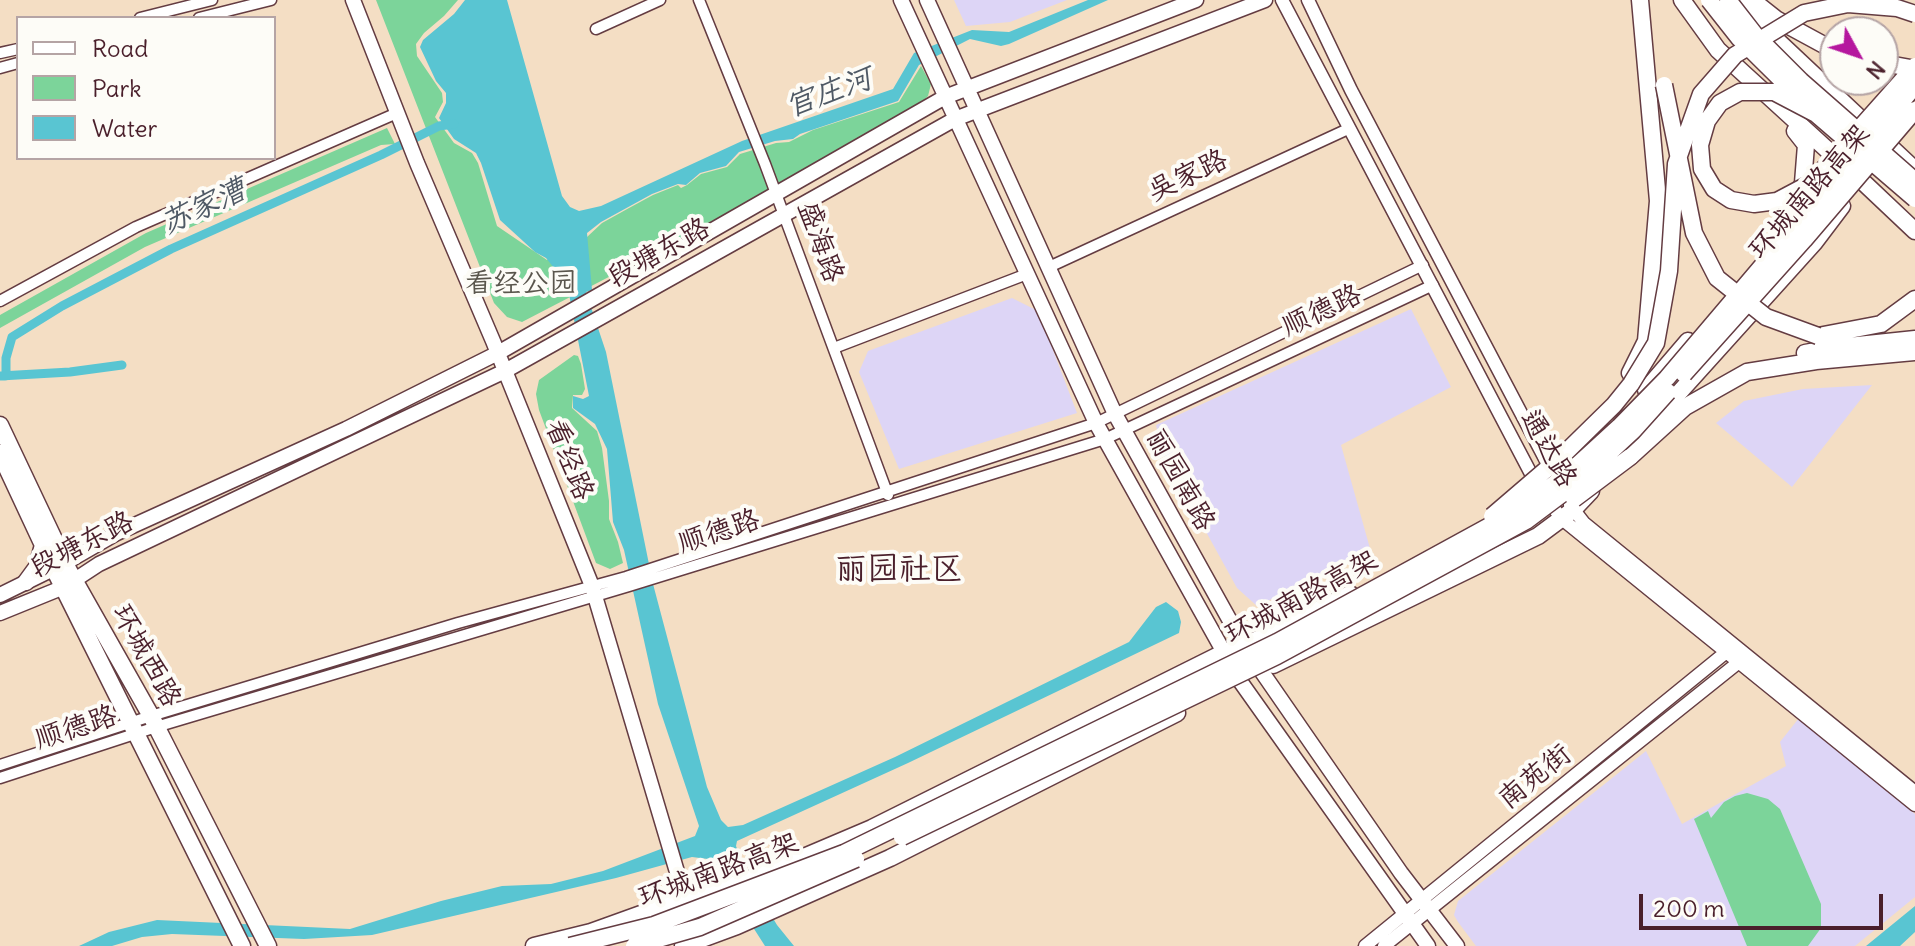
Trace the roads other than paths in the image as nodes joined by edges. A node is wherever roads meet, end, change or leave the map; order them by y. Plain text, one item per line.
1 (212, 0) edge
2 (271, 0) edge
3 (353, 0) edge
4 (660, 0) edge
5 (699, 0) edge
6 (901, 0) edge
7 (1196, 0) edge
8 (1265, 0) edge
9 (1282, 0) edge
10 (1308, 0) edge
11 (1682, 0) edge
12 (1709, 0) edge
13 (1728, 0) edge
14 (1739, 0) edge
15 (1752, 0) edge
16 (930, 5) edge
17 (1642, 5) edge
18 (1915, 14) edge
19 (148, 16) edge
20 (207, 16) edge
21 (596, 29) dead end
22 (1819, 42) edge
23 (1915, 68) edge
24 (1915, 79) edge
25 (1915, 86) edge
26 (968, 88) junction
27 (942, 90) junction
28 (1772, 101) junction
29 (978, 110) junction
30 (1915, 110) edge
31 (397, 113) junction
32 (1816, 114) junction
33 (955, 119) junction
34 (1915, 121) edge
35 (1348, 129) junction
36 (1872, 130) junction
37 (1891, 148) junction
38 (1842, 163) junction
39 (1915, 170) edge
40 (1861, 180) junction
41 (1915, 181) edge
42 (776, 194) junction
43 (1915, 199) edge
44 (783, 213) junction
45 (1915, 222) edge
46 (1915, 231) edge
47 (1781, 233) junction
48 (1423, 265) junction
49 (1049, 267) junction
50 (1027, 274) junction
51 (1433, 285) junction
52 (1915, 299) edge
53 (0, 301) edge
54 (1915, 339) edge
55 (834, 348) junction
56 (1915, 352) edge
57 (498, 353) junction
58 (505, 371) junction
59 (1747, 372) junction
60 (1614, 405) junction
61 (1115, 414) junction
62 (1096, 423) junction
63 (0, 425) edge
64 (1124, 431) junction
65 (1105, 439) junction
66 (0, 453) edge
67 (1555, 477) junction
68 (1539, 489) junction
69 (887, 490) junction
70 (891, 503) junction
71 (1568, 515) junction
72 (43, 545) junction
73 (1452, 555) junction
74 (60, 566) junction
75 (657, 572) junction
76 (26, 582) junction
77 (69, 584) junction
78 (593, 591) junction
79 (0, 595) edge
80 (0, 613) edge
81 (1244, 646) junction
82 (1731, 648) junction
83 (1225, 652) junction
84 (1743, 658) junction
85 (1259, 671) junction
86 (1240, 681) junction
87 (154, 722) junction
88 (134, 728) junction
89 (0, 765) edge
90 (0, 778) edge
91 (1915, 792) edge
92 (1915, 805) edge
93 (687, 900) junction
94 (1426, 905) junction
95 (1408, 919) junction
96 (711, 942) edge
97 (242, 946) edge
98 (268, 946) edge
99 (534, 946) edge
100 (570, 946) edge
101 (634, 946) edge
102 (683, 946) edge
103 (1365, 946) edge
104 (1384, 946) edge
105 (1428, 946) edge
106 (1457, 946) edge

1 - 19 street
2 - 20 street
3 - 31 main road, 看经路
4 - 21 street
5 - 42 street, 盛海路
6 - 27 main road, 丽园南路
7 - 26 main road, 段塘东路
8 - 29 main road, 段塘东路
9 - 35 street, 通达路
10 - 67 street, 通达路
11 - 28 main road
12 - 32 main road, bridge
13 - 41 main road, bridge
14 - 36 main road
15 - 22 main road
16 - 26 main road, 丽园南路
17 - 52 main road, bridge
17 - 60 main road, bridge
18 - 60 main road, bridge
23 - 32 main road, bridge
24 - 36 main road
25 - 73 main road, 环城南路高架, bridge
26 - 27 main road, 段塘东路
26 - 29 main road, 丽园南路
27 - 33 main road, 丽园南路
27 - 42 main road, 段塘东路
28 - 38 main road
28 - 47 main road
29 - 33 main road, 段塘东路
29 - 49 main road, 丽园南路
30 - 73 main road, 环城南路高架, bridge
31 - 53 street
31 - 57 main road, 看经路
32 - 43 main road, bridge
33 - 44 main road, 段塘东路
33 - 50 main road, 丽园南路
34 - 37 main road
35 - 48 street, 通达路
35 - 49 street, 吴家路
36 - 37 main road
36 - 38 main road
37 - 39 main road
37 - 40 main road
38 - 40 main road
38 - 47 main road
40 - 45 main road
40 - 46 main road
40 - 71 main road
42 - 44 street, 盛海路
42 - 57 main road, 段塘东路
44 - 55 street, 盛海路
44 - 58 main road, 段塘东路
47 - 67 main road
48 - 51 street, 通达路
48 - 61 street, 顺德路
49 - 61 main road, 丽园南路
50 - 55 street
50 - 62 main road, 丽园南路
51 - 64 street, 顺德路
51 - 68 street, 通达路
54 - 59 main road
55 - 69 street, 盛海路
56 - 59 main road
57 - 58 main road, 看经路
57 - 74 main road, 段塘东路
58 - 77 main road, 段塘东路
58 - 78 main road, 看经路
59 - 73 main road, bridge
60 - 73 main road, bridge
61 - 62 street, 顺德路
61 - 64 main road, 丽园南路
62 - 65 main road, 丽园南路
62 - 69 street, 顺德路
63 - 74 main road, 环城西路
64 - 65 street, 顺德路
64 - 81 main road, 丽园南路
65 - 70 street, 顺德路
65 - 83 main road, 丽园南路
66 - 72 main road, 环城西路
67 - 68 main road
67 - 71 street, 通达路
68 - 71 street, 通达路
68 - 81 main road
69 - 70 street, 盛海路
69 - 75 street, 顺德路
70 - 75 street, 顺德路
71 - 82 street, 通达路
71 - 85 main road
72 - 74 main road, 环城西路
72 - 76 main road
73 - 100 main road, 环城南路高架, bridge
73 - 101 main road, 环城南路高架, bridge
74 - 76 main road, 段塘东路
74 - 77 main road, 环城西路
75 - 78 street, 顺德路
76 - 79 main road, 段塘东路
77 - 80 main road, 段塘东路
77 - 87 main road, 环城西路
77 - 88 main road, 环城西路
78 - 87 street, 顺德路
78 - 93 main road, 看经路
81 - 83 main road
81 - 85 main road, 丽园南路
82 - 84 street, 通达路
82 - 94 street, 南苑街
83 - 86 main road, 丽园南路
83 - 93 main road
84 - 91 street, 通达路
84 - 92 street, 通达路
84 - 94 street, 南苑街
85 - 86 main road
85 - 94 main road, 丽园南路
86 - 95 main road, 丽园南路
86 - 96 main road
87 - 88 street, 顺德路
87 - 98 main road, 环城西路
88 - 89 street, 顺德路
88 - 90 street, 顺德路
88 - 97 main road, 环城西路
93 - 96 main road, 看经路
93 - 99 main road
94 - 95 street, 南苑街
94 - 106 main road, 丽园南路
95 - 103 street, 南苑街
95 - 104 street, 南苑街
95 - 105 main road, 丽园南路
96 - 102 main road

